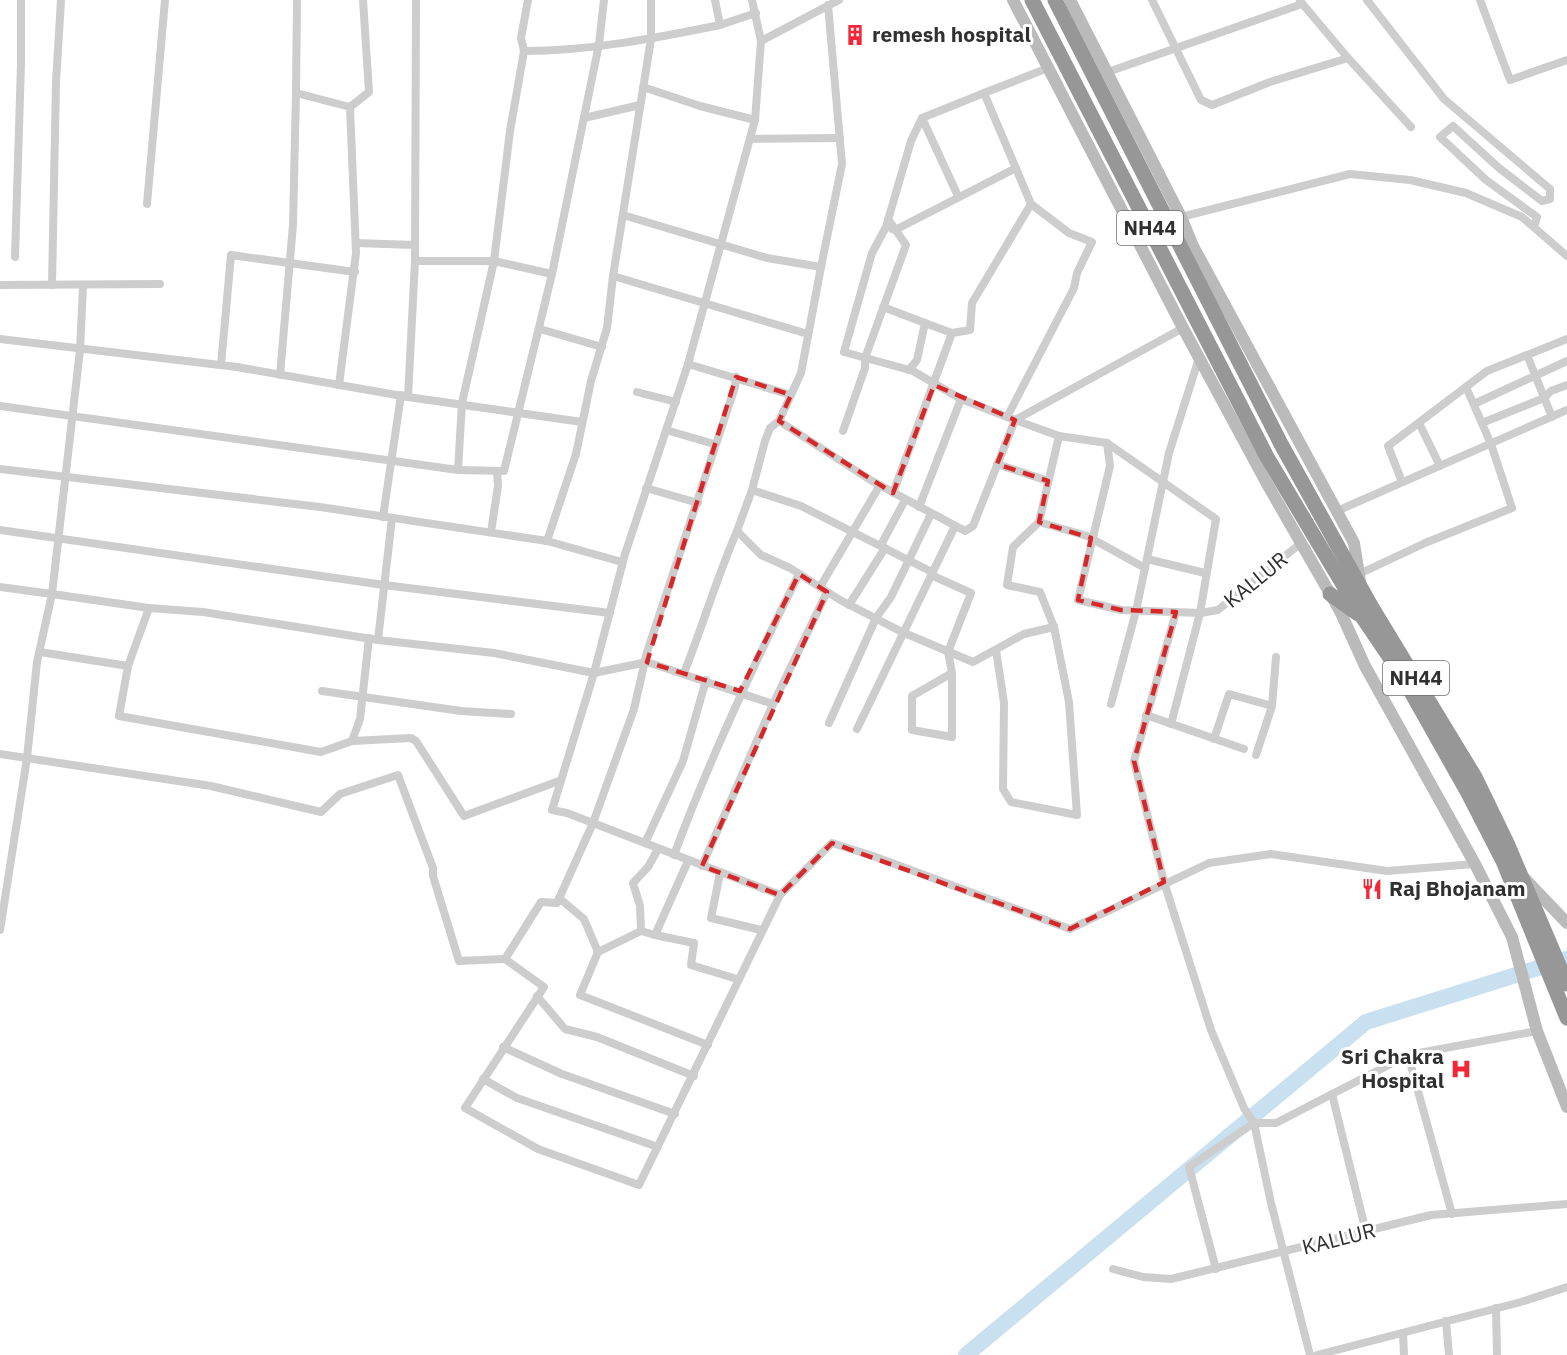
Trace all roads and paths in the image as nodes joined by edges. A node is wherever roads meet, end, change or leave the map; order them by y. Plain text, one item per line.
1 (21, 0) edge
2 (61, 0) edge
3 (165, 0) edge
4 (297, 0) edge
5 (363, 0) edge
6 (416, 0) edge
7 (528, 0) edge
8 (604, 0) edge
9 (651, 0) edge
10 (715, 0) edge
11 (752, 0) edge
12 (838, 0) edge
13 (1013, 0) edge
14 (1032, 0) edge
15 (1055, 0) edge
16 (1070, 0) edge
17 (1152, 0) edge
18 (1367, 0) edge
19 (1480, 0) edge
20 (1301, 2) edge
21 (828, 5) junction
22 (756, 13) junction
23 (720, 25) junction
24 (651, 39) junction
25 (761, 40) junction
26 (599, 44) junction
27 (1175, 49) junction
28 (524, 51) junction
29 (1348, 58) junction
30 (1567, 60) edge
31 (1048, 68) junction
32 (1105, 73) junction
33 (643, 87) junction
34 (296, 93) junction
35 (984, 93) junction
36 (640, 105) junction
37 (350, 107) junction
38 (584, 118) junction
39 (922, 118) junction
40 (755, 120) junction
41 (1411, 127) dead end
42 (840, 138) junction
43 (750, 139) junction
44 (1016, 168) junction
45 (958, 196) junction
46 (147, 204) dead end
47 (1031, 204) junction
48 (623, 215) junction
49 (1181, 217) junction
50 (887, 223) junction
51 (1534, 227) junction
52 (895, 230) junction
53 (356, 243) junction
54 (721, 245) junction
55 (415, 246) junction
56 (1567, 256) edge
57 (15, 258) dead end
58 (415, 261) junction
59 (494, 261) junction
60 (290, 264) junction
61 (821, 267) junction
62 (355, 272) junction
63 (552, 274) junction
64 (613, 276) junction
65 (160, 284) dead end
66 (0, 285) edge
67 (52, 285) junction
68 (83, 286) junction
69 (705, 302) junction
70 (884, 307) junction
71 (925, 323) junction
72 (1183, 328) junction
73 (540, 329) junction
74 (952, 333) junction
75 (808, 334) junction
76 (0, 339) edge
77 (1567, 339) edge
78 (602, 346) junction
79 (80, 350) junction
80 (1527, 355) junction
81 (1199, 357) junction
82 (865, 358) junction
83 (1567, 361) edge
84 (688, 364) junction
85 (221, 366) junction
86 (909, 370) junction
87 (280, 375) junction
88 (1535, 375) junction
89 (736, 377) junction
90 (339, 385) junction
91 (934, 385) junction
92 (1567, 385) edge
93 (1466, 387) junction
94 (637, 392) dead end
95 (791, 395) junction
96 (405, 396) junction
97 (1544, 398) junction
98 (961, 399) junction
99 (676, 402) junction
100 (462, 403) junction
101 (1474, 404) junction
102 (0, 406) edge
103 (1567, 410) edge
104 (519, 412) junction
105 (73, 415) junction
106 (1552, 417) junction
107 (1011, 418) junction
108 (779, 421) junction
109 (582, 422) junction
110 (1419, 423) junction
111 (1482, 423) junction
112 (666, 430) junction
113 (843, 431) dead end
114 (1059, 436) junction
115 (1107, 443) junction
116 (714, 444) junction
117 (1491, 444) junction
118 (392, 460) junction
119 (998, 464) junction
120 (1440, 466) junction
121 (0, 469) edge
122 (458, 470) junction
123 (496, 471) junction
124 (64, 477) junction
125 (1048, 481) junction
126 (1163, 481) junction
127 (1402, 482) junction
128 (880, 485) junction
129 (646, 488) junction
130 (752, 490) junction
131 (893, 493) junction
132 (905, 500) junction
133 (698, 503) junction
134 (919, 507) junction
135 (1337, 511) junction
136 (931, 514) junction
137 (387, 517) junction
138 (1039, 522) junction
139 (955, 526) junction
140 (0, 530) edge
141 (738, 531) junction
142 (491, 532) junction
143 (853, 532) junction
144 (58, 537) junction
145 (1091, 538) junction
146 (547, 541) junction
147 (1301, 543) junction
148 (883, 546) junction
149 (1147, 559) junction
150 (909, 560) junction
151 (622, 562) junction
152 (1145, 568) junction
153 (931, 573) junction
154 (1205, 573) junction
155 (799, 574) junction
156 (1360, 581) junction
157 (384, 585) junction
158 (0, 587) edge
159 (824, 590) junction
160 (52, 594) junction
161 (1330, 594) junction
162 (849, 604) junction
163 (149, 608) junction
164 (1136, 611) junction
165 (1176, 612) junction
166 (610, 613) junction
167 (1200, 613) junction
168 (876, 618) junction
169 (1363, 618) junction
170 (1054, 627) junction
171 (902, 632) junction
172 (369, 638) junction
173 (378, 640) junction
174 (996, 650) junction
175 (40, 652) junction
176 (948, 652) junction
177 (1276, 657) dead end
178 (647, 662) junction
179 (128, 666) junction
180 (684, 672) junction
181 (952, 673) junction
182 (594, 674) junction
183 (706, 680) junction
184 (322, 691) dead end
185 (740, 691) junction
186 (362, 698) junction
187 (773, 704) junction
188 (1111, 704) dead end
189 (1272, 706) junction
190 (511, 714) dead end
191 (1146, 715) junction
192 (829, 723) dead end
193 (1171, 724) junction
194 (857, 729) dead end
195 (1214, 739) junction
196 (352, 741) junction
197 (1244, 749) dead end
198 (0, 754) edge
199 (1256, 755) dead end
200 (27, 758) junction
201 (559, 781) junction
202 (593, 824) junction
203 (645, 843) junction
204 (658, 849) junction
205 (674, 855) junction
206 (688, 861) junction
207 (1475, 864) junction
208 (702, 866) junction
209 (720, 873) junction
210 (1520, 874) junction
211 (1164, 882) junction
212 (780, 895) junction
213 (559, 898) junction
214 (1533, 920) junction
215 (1567, 922) edge
216 (0, 930) edge
217 (761, 930) junction
218 (641, 931) junction
219 (655, 935) junction
220 (598, 952) junction
221 (505, 959) junction
222 (737, 979) junction
223 (1563, 990) edge
224 (537, 996) junction
225 (1567, 1018) edge
226 (1538, 1031) junction
227 (708, 1045) junction
228 (503, 1047) junction
229 (1408, 1055) junction
230 (694, 1076) junction
231 (483, 1079) junction
232 (1332, 1094) junction
233 (1567, 1107) edge
234 (675, 1114) junction
235 (1254, 1123) junction
236 (658, 1147) junction
237 (1567, 1204) edge
238 (1452, 1214) junction
239 (1366, 1232) junction
240 (1284, 1253) junction
241 (1113, 1269) dead end
242 (1216, 1269) junction
243 (1567, 1287) edge
244 (1496, 1308) junction
245 (1446, 1321) junction
246 (1403, 1333) junction
247 (1310, 1355) edge
248 (1317, 1355) edge
249 (1404, 1355) edge
250 (1449, 1355) edge
251 (1497, 1355) edge

1 - 57 street
2 - 67 street
3 - 46 street
4 - 34 street
5 - 37 street
6 - 55 street
7 - 28 street
8 - 26 street
9 - 24 street
10 - 23 street
11 - 22 street
12 - 21 street
13 - 31 street
14 - 169 highway, NH44
15 - 156 highway, NH44
16 - 32 street
17 - 27 street
18 - 51 street
19 - 30 street
20 - 27 street
20 - 29 street
21 - 25 street
21 - 42 street
22 - 23 street
22 - 25 street
23 - 24 street
24 - 26 street
24 - 33 street
25 - 40 street
26 - 28 street
26 - 38 street
27 - 29 street
27 - 32 street
28 - 59 street
29 - 41 street
31 - 35 street
31 - 72 street
32 - 49 street
33 - 36 street
33 - 40 street
34 - 37 street
34 - 60 street
35 - 39 street
35 - 44 street
36 - 38 street
36 - 48 street
37 - 53 street
38 - 63 street
39 - 45 street
39 - 50 street
40 - 43 street
42 - 43 street
42 - 61 street
43 - 54 street
44 - 45 street
44 - 47 street
45 - 52 street
47 - 74 street
47 - 107 street
48 - 54 street
48 - 64 street
49 - 51 street
49 - 135 street
50 - 52 street
50 - 82 street
51 - 56 street
52 - 70 street
53 - 55 street
53 - 62 street
54 - 61 street
54 - 69 street
55 - 58 street
58 - 59 street
58 - 96 street
59 - 63 street
59 - 100 street
60 - 62 street
60 - 85 street
60 - 87 street
61 - 75 street
62 - 90 street
63 - 73 street
64 - 69 street
64 - 78 street
65 - 68 street
66 - 67 street
67 - 68 street
68 - 79 street
69 - 75 street
69 - 84 street
70 - 71 street
70 - 82 street
71 - 74 street
71 - 86 street
72 - 81 street
72 - 107 street
73 - 78 street
73 - 104 street
74 - 91 street
75 - 95 street
76 - 79 street
77 - 80 street
78 - 109 street
79 - 85 street
79 - 105 street
80 - 88 street
80 - 93 street
81 - 126 street
81 - 147 street
82 - 86 street
82 - 113 street
83 - 88 street
84 - 89 street
84 - 99 street
85 - 87 street
86 - 91 street
87 - 90 street
88 - 97 street
88 - 101 street
89 - 95 street
89 - 116 street
90 - 96 street
91 - 98 street
91 - 131 street
92 - 97 street
93 - 101 street
93 - 110 street
94 - 99 street
95 - 108 street
96 - 100 street
96 - 118 street
97 - 106 street
97 - 111 street
98 - 107 street
98 - 134 street
99 - 112 street
100 - 104 street
100 - 122 street
101 - 111 street
102 - 105 street
103 - 106 street
104 - 109 street
104 - 123 street
105 - 118 street
105 - 124 street
106 - 117 street
107 - 114 street
107 - 119 street
108 - 128 street
108 - 130 street
109 - 146 street
110 - 120 street
110 - 127 street
111 - 117 street
112 - 116 street
112 - 129 street
114 - 115 street
114 - 125 street
115 - 126 street
115 - 145 street
116 - 133 street
117 - 120 street
117 - 156 street
118 - 122 street
118 - 137 street
119 - 125 street
119 - 139 street
120 - 127 street
121 - 124 street
122 - 123 street
123 - 142 street
124 - 137 street
124 - 144 street
125 - 138 street
126 - 149 street
126 - 154 street
127 - 135 street
128 - 131 street
128 - 143 street
129 - 133 street
129 - 151 street
130 - 141 street
130 - 143 street
131 - 132 street
132 - 134 street
132 - 148 street
133 - 178 street
134 - 136 street
135 - 156 street
136 - 139 street
136 - 150 street
137 - 142 street
137 - 157 street
138 - 145 street
138 - 170 street
139 - 153 street
140 - 144 street
141 - 155 street
141 - 180 street
142 - 146 street
143 - 148 street
143 - 159 street
144 - 157 street
144 - 160 street
145 - 152 street
145 - 164 street, KALLUR
146 - 151 street
147 - 161 street
147 - 167 street, KALLUR
148 - 150 street
148 - 162 street
149 - 152 street
149 - 154 street
150 - 153 street
150 - 168 street
151 - 166 street
152 - 164 street
153 - 171 street
153 - 176 street
154 - 167 street
155 - 159 street
155 - 185 street
156 - 210 highway, NH44
157 - 166 street
157 - 173 street
158 - 160 street
159 - 162 street
159 - 187 street
160 - 163 street
160 - 175 street
161 - 169 highway
161 - 207 street
162 - 168 street
163 - 172 street
163 - 179 street
164 - 165 street, KALLUR
164 - 188 street
165 - 167 street, KALLUR
165 - 191 street
166 - 182 street
167 - 193 street
168 - 171 street
168 - 192 street
169 - 214 highway, NH44
170 - 174 street
170 - 174 street
171 - 176 street
171 - 194 street
172 - 173 street
172 - 186 street
173 - 182 street
174 - 176 street
175 - 179 street
175 - 200 street
176 - 181 street
177 - 189 street
178 - 180 street
178 - 182 street
178 - 202 street
179 - 196 street
180 - 183 street
181 - 181 street
182 - 201 street
183 - 185 street
183 - 203 street
184 - 186 street
185 - 187 street
185 - 205 street
186 - 190 street
186 - 196 street
187 - 208 street
189 - 195 street
189 - 199 street
191 - 193 street
191 - 211 street
193 - 195 street
195 - 197 street
196 - 201 street
198 - 200 street
200 - 216 street
200 - 221 street
201 - 202 street
202 - 203 street
202 - 213 street
203 - 204 street
204 - 205 street
204 - 218 street
205 - 206 street
206 - 208 street
206 - 219 street
207 - 211 street
207 - 226 street
208 - 209 street
209 - 212 street
209 - 217 street
210 - 214 highway, NH44
210 - 215 street
211 - 212 street
211 - 235 street
212 - 217 street
213 - 220 street
213 - 221 street
214 - 223 highway, NH44
217 - 222 street
218 - 219 street
218 - 220 street
219 - 222 street
220 - 227 street
221 - 224 street
222 - 227 street
223 - 225 highway, NH44
224 - 228 street
224 - 230 street
226 - 229 street
226 - 233 street
227 - 230 street
228 - 231 street
228 - 234 street
229 - 232 street
229 - 238 street
230 - 234 street
231 - 236 street
231 - 236 street
232 - 235 street
232 - 239 street
234 - 236 street
235 - 240 street
235 - 242 street
237 - 238 street, KALLUR
238 - 239 street, KALLUR
239 - 240 street, KALLUR
240 - 242 street, KALLUR
240 - 247 street
241 - 242 street, KALLUR
243 - 244 street
244 - 245 street
244 - 251 street
245 - 246 street
245 - 250 street
246 - 248 street
246 - 249 street

